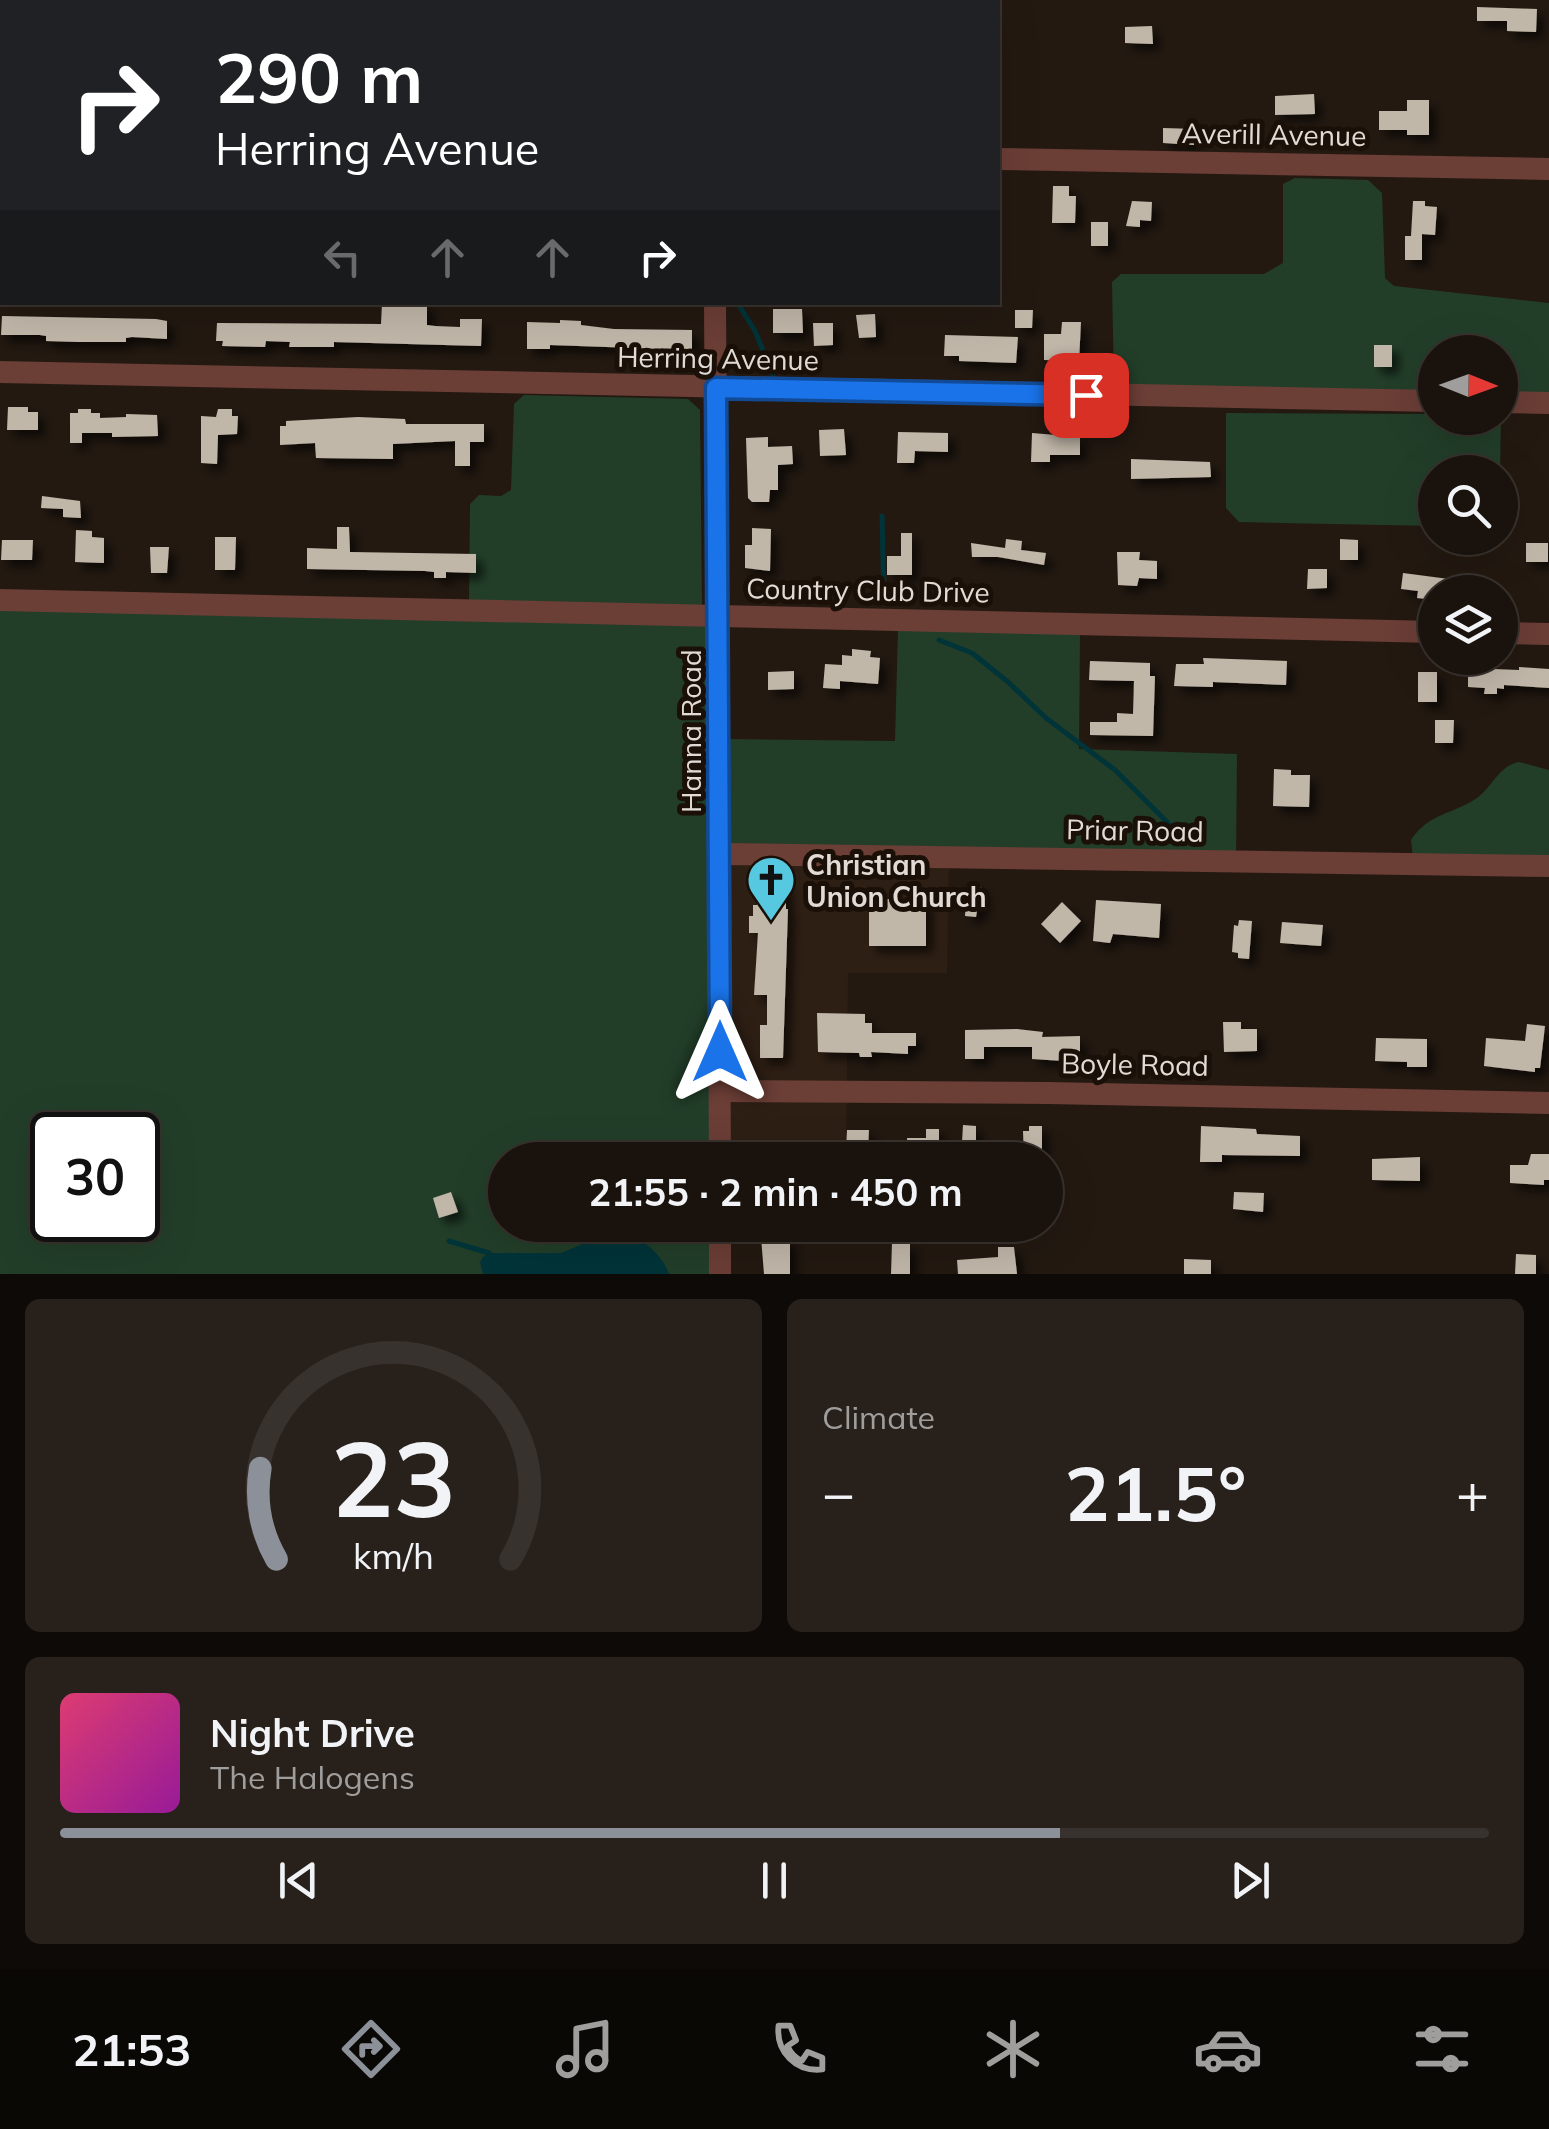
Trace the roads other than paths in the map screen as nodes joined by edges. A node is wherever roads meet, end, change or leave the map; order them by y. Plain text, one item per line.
1 (1000, 159) edge
2 (1549, 169) edge
3 (716, 305) edge
4 (0, 372) edge
5 (716, 388) junction
6 (1418, 401) edge
7 (1518, 402) edge
8 (1549, 403) edge
9 (0, 600) edge
10 (719, 617) junction
11 (1418, 632) edge
12 (1518, 633) edge
13 (1549, 634) edge
14 (721, 854) junction
15 (1549, 866) edge
16 (720, 1091) junction
17 (1549, 1103) edge
18 (720, 1142) edge
19 (720, 1242) edge
20 (720, 1274) edge

1 - 2 street, Averill Avenue
3 - 5 street, Hanna Road
4 - 5 street, Herring Avenue
5 - 6 street, Herring Avenue
5 - 10 street, Hanna Road
7 - 8 street
9 - 10 street, Country Club Drive
10 - 11 street, Country Club Drive
10 - 14 street, Hanna Road
12 - 13 street
14 - 15 street, Priar Road
14 - 16 street, Hanna Road
16 - 17 street, Boyle Road
16 - 18 street, Hanna Road
19 - 20 street

